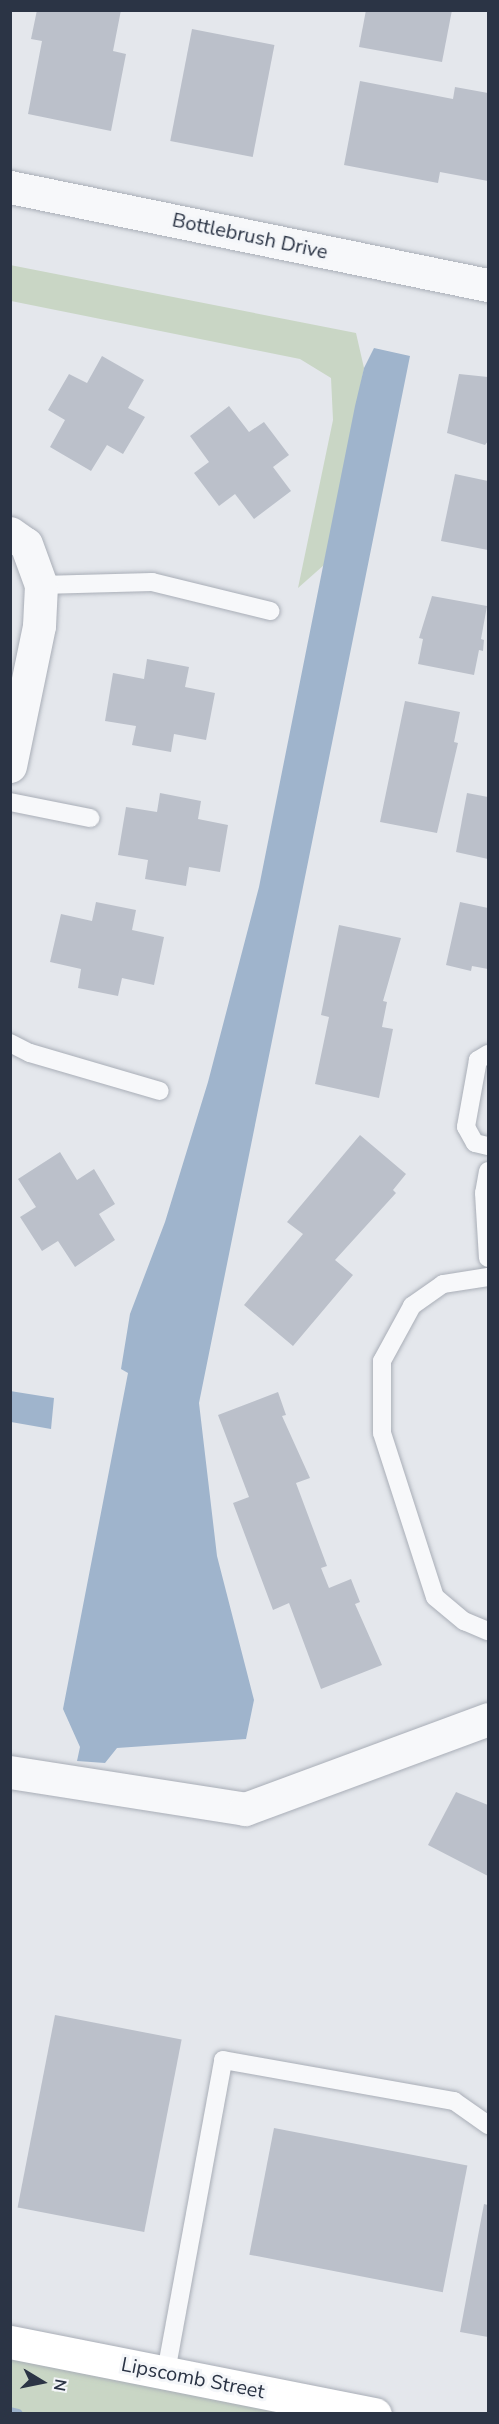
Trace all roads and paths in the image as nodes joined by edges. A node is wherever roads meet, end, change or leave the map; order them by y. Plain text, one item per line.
1 (10, 187) edge
2 (489, 285) edge
3 (10, 533) edge
4 (41, 585) junction
5 (270, 611) dead end
6 (10, 766) edge
7 (10, 802) edge
8 (90, 818) dead end
9 (10, 1043) edge
10 (489, 1054) edge
11 (160, 1091) dead end
12 (489, 1146) edge
13 (489, 1171) edge
14 (489, 1258) edge
15 (489, 1277) edge
16 (489, 1631) edge
17 (489, 1719) edge
18 (10, 1772) edge
19 (489, 2125) edge
20 (10, 2342) edge
21 (166, 2373) junction
22 (375, 2414) edge

1 - 2 street, Bottlebrush Drive
3 - 4 street
4 - 5 lane
4 - 6 street
7 - 8 lane
9 - 11 lane
10 - 12 lane
13 - 14 lane
15 - 16 lane
17 - 18 street
19 - 21 lane
20 - 21 street, Lipscomb Street
21 - 22 street, Lipscomb Street

